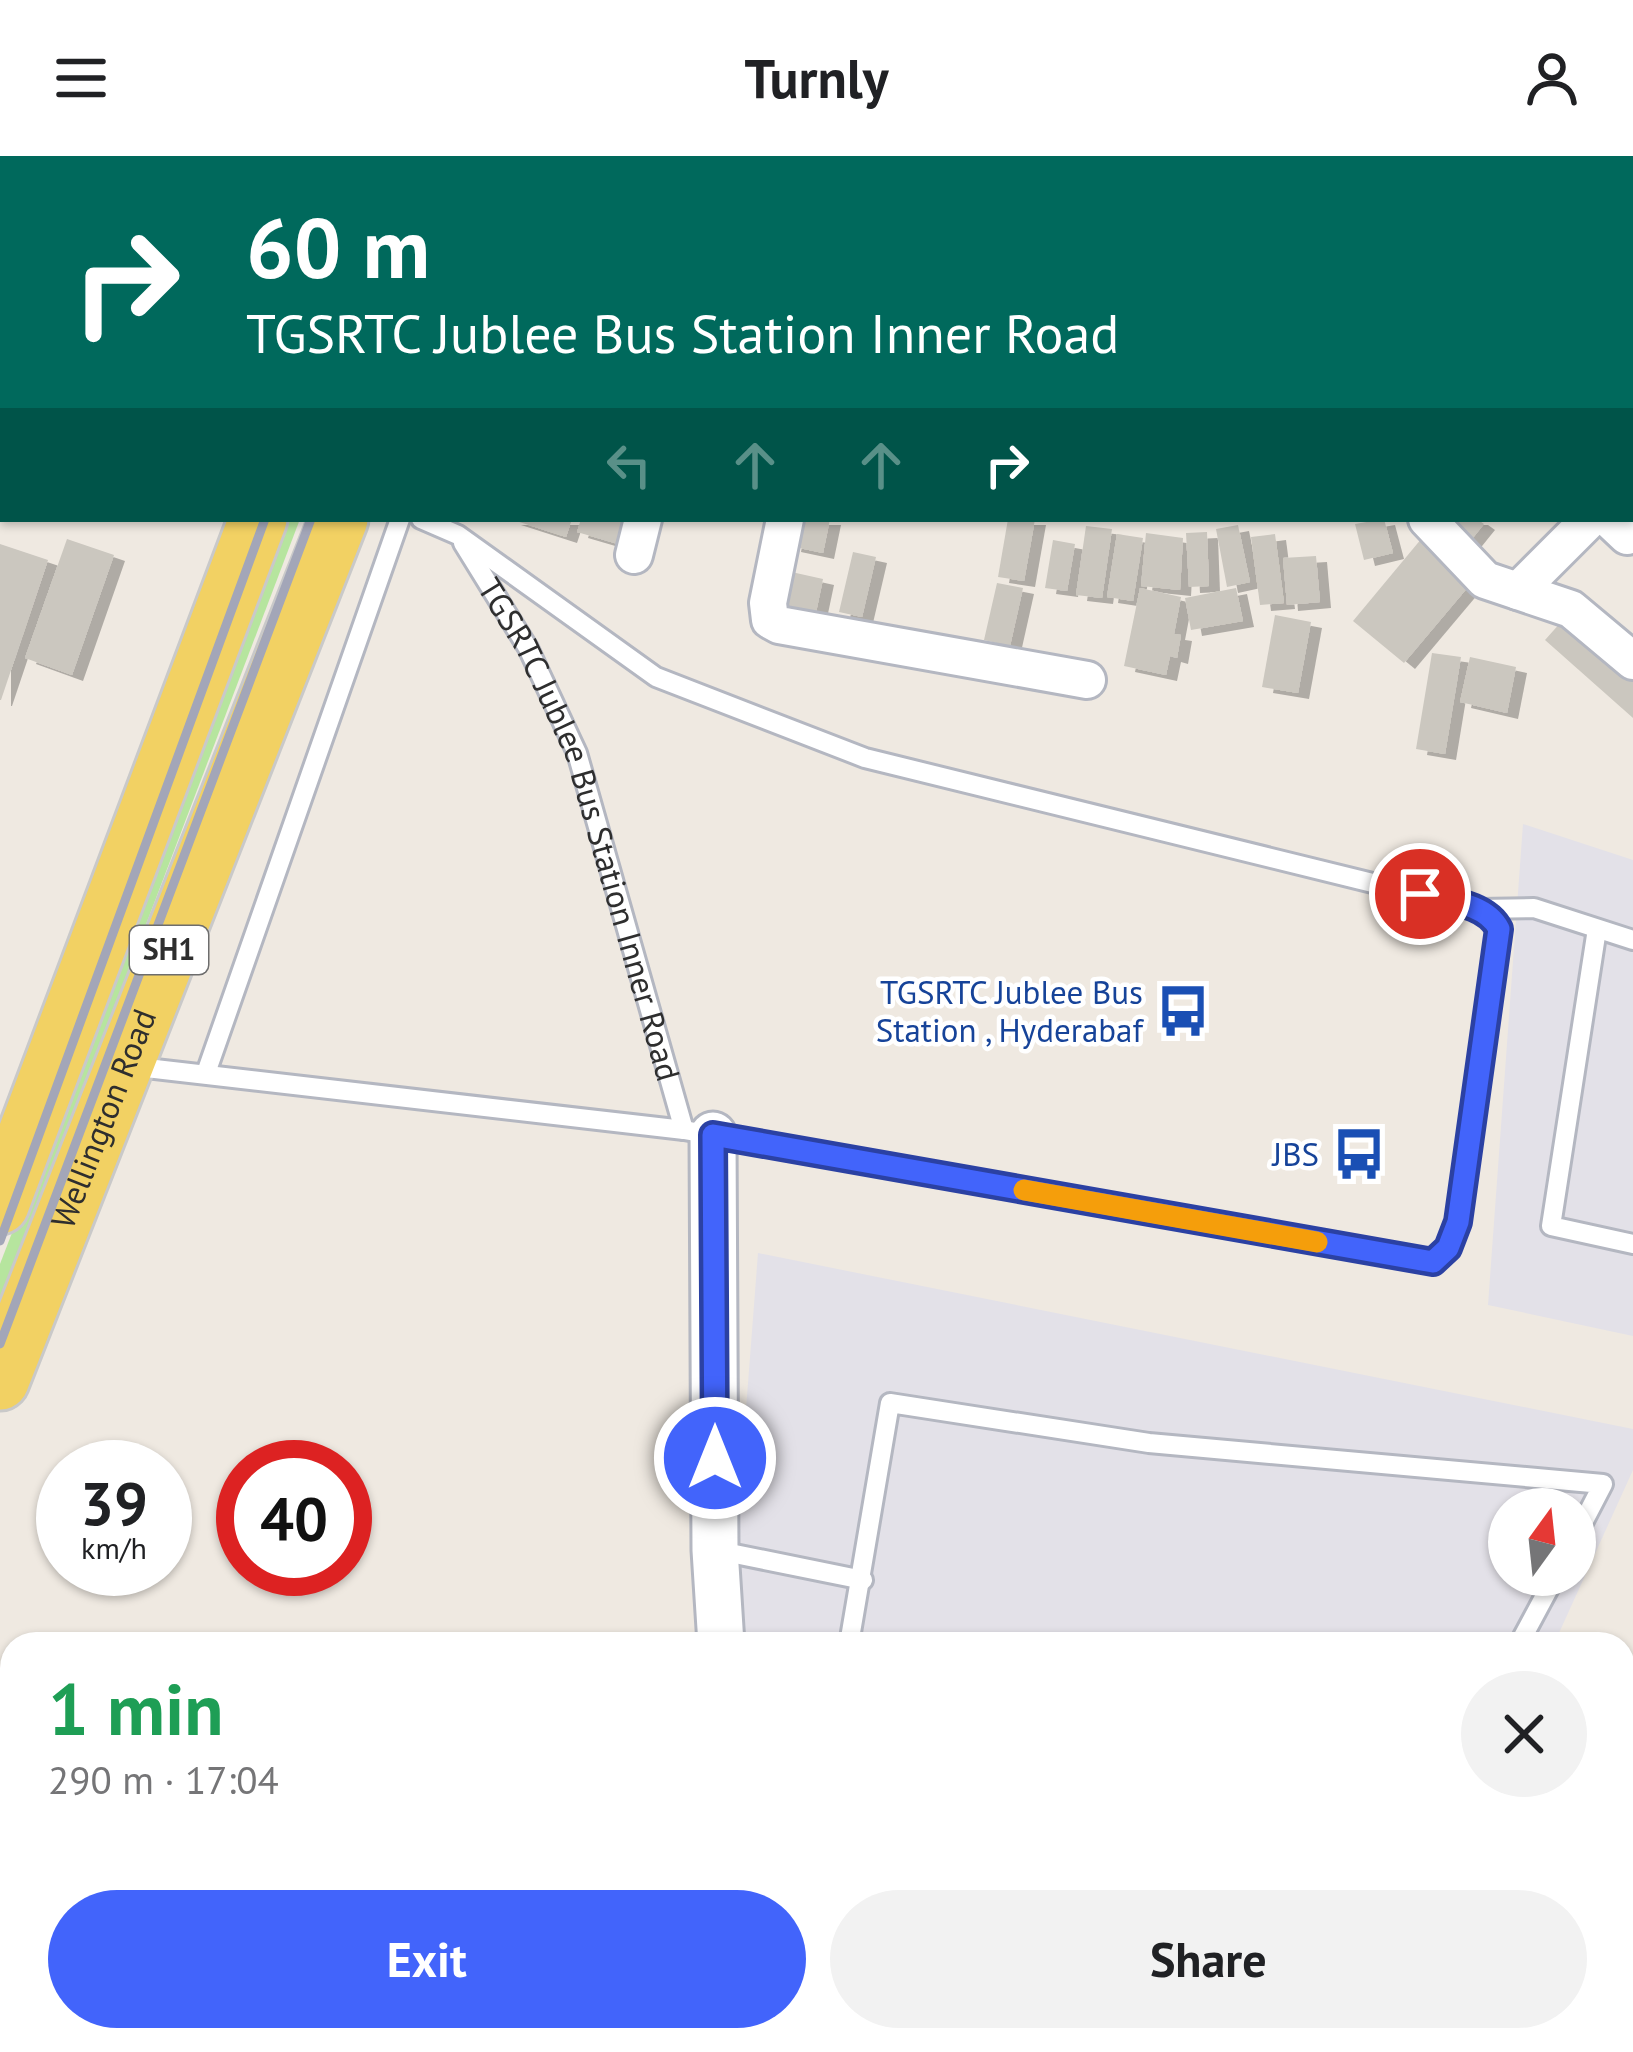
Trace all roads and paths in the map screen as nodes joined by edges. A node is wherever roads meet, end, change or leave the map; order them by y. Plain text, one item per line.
1 (257, 522) edge
2 (338, 522) edge
3 (399, 522) edge
4 (429, 522) edge
5 (642, 522) edge
6 (784, 522) edge
7 (1430, 522) edge
8 (1587, 522) edge
9 (458, 535) junction
10 (634, 555) dead end
11 (1518, 591) junction
12 (1633, 662) edge
13 (1087, 680) dead end
14 (1479, 909) junction
15 (1597, 928) junction
16 (1633, 940) edge
17 (122, 1066) junction
18 (206, 1072) junction
19 (699, 1132) junction
20 (0, 1205) edge
21 (1633, 1244) edge
22 (0, 1381) edge
23 (1596, 1498) edge
24 (716, 1550) junction
25 (862, 1580) junction
26 (1545, 1596) edge
27 (721, 1632) edge
28 (851, 1632) edge
29 (1526, 1632) edge

1 - 20 main road, SH1
2 - 17 main road, Wellington Road / SH1
3 - 18 lane
4 - 9 lane, TGSRTC Jublee Bus Station Inner Road
5 - 10 street
6 - 13 street
7 - 11 street
8 - 11 street
9 - 14 lane, TGSRTC Jublee Bus Station Inner Road
9 - 19 lane, TGSRTC Jublee Bus Station Inner Road
11 - 12 street
14 - 15 lane
14 - 19 lane, TGSRTC Jublee Bus Station Inner Road
15 - 16 lane
15 - 21 lane
17 - 18 lane, TGSRTC Jublee Bus Station Inner Road
17 - 22 main road, Wellington Road / SH1
18 - 19 lane, TGSRTC Jublee Bus Station Inner Road
19 - 24 street, TGSRTC Jublee Bus Station Inner Road
23 - 25 lane
24 - 25 lane
24 - 27 street, TGSRTC Jublee Bus Station Inner Road
25 - 28 lane
26 - 29 lane

